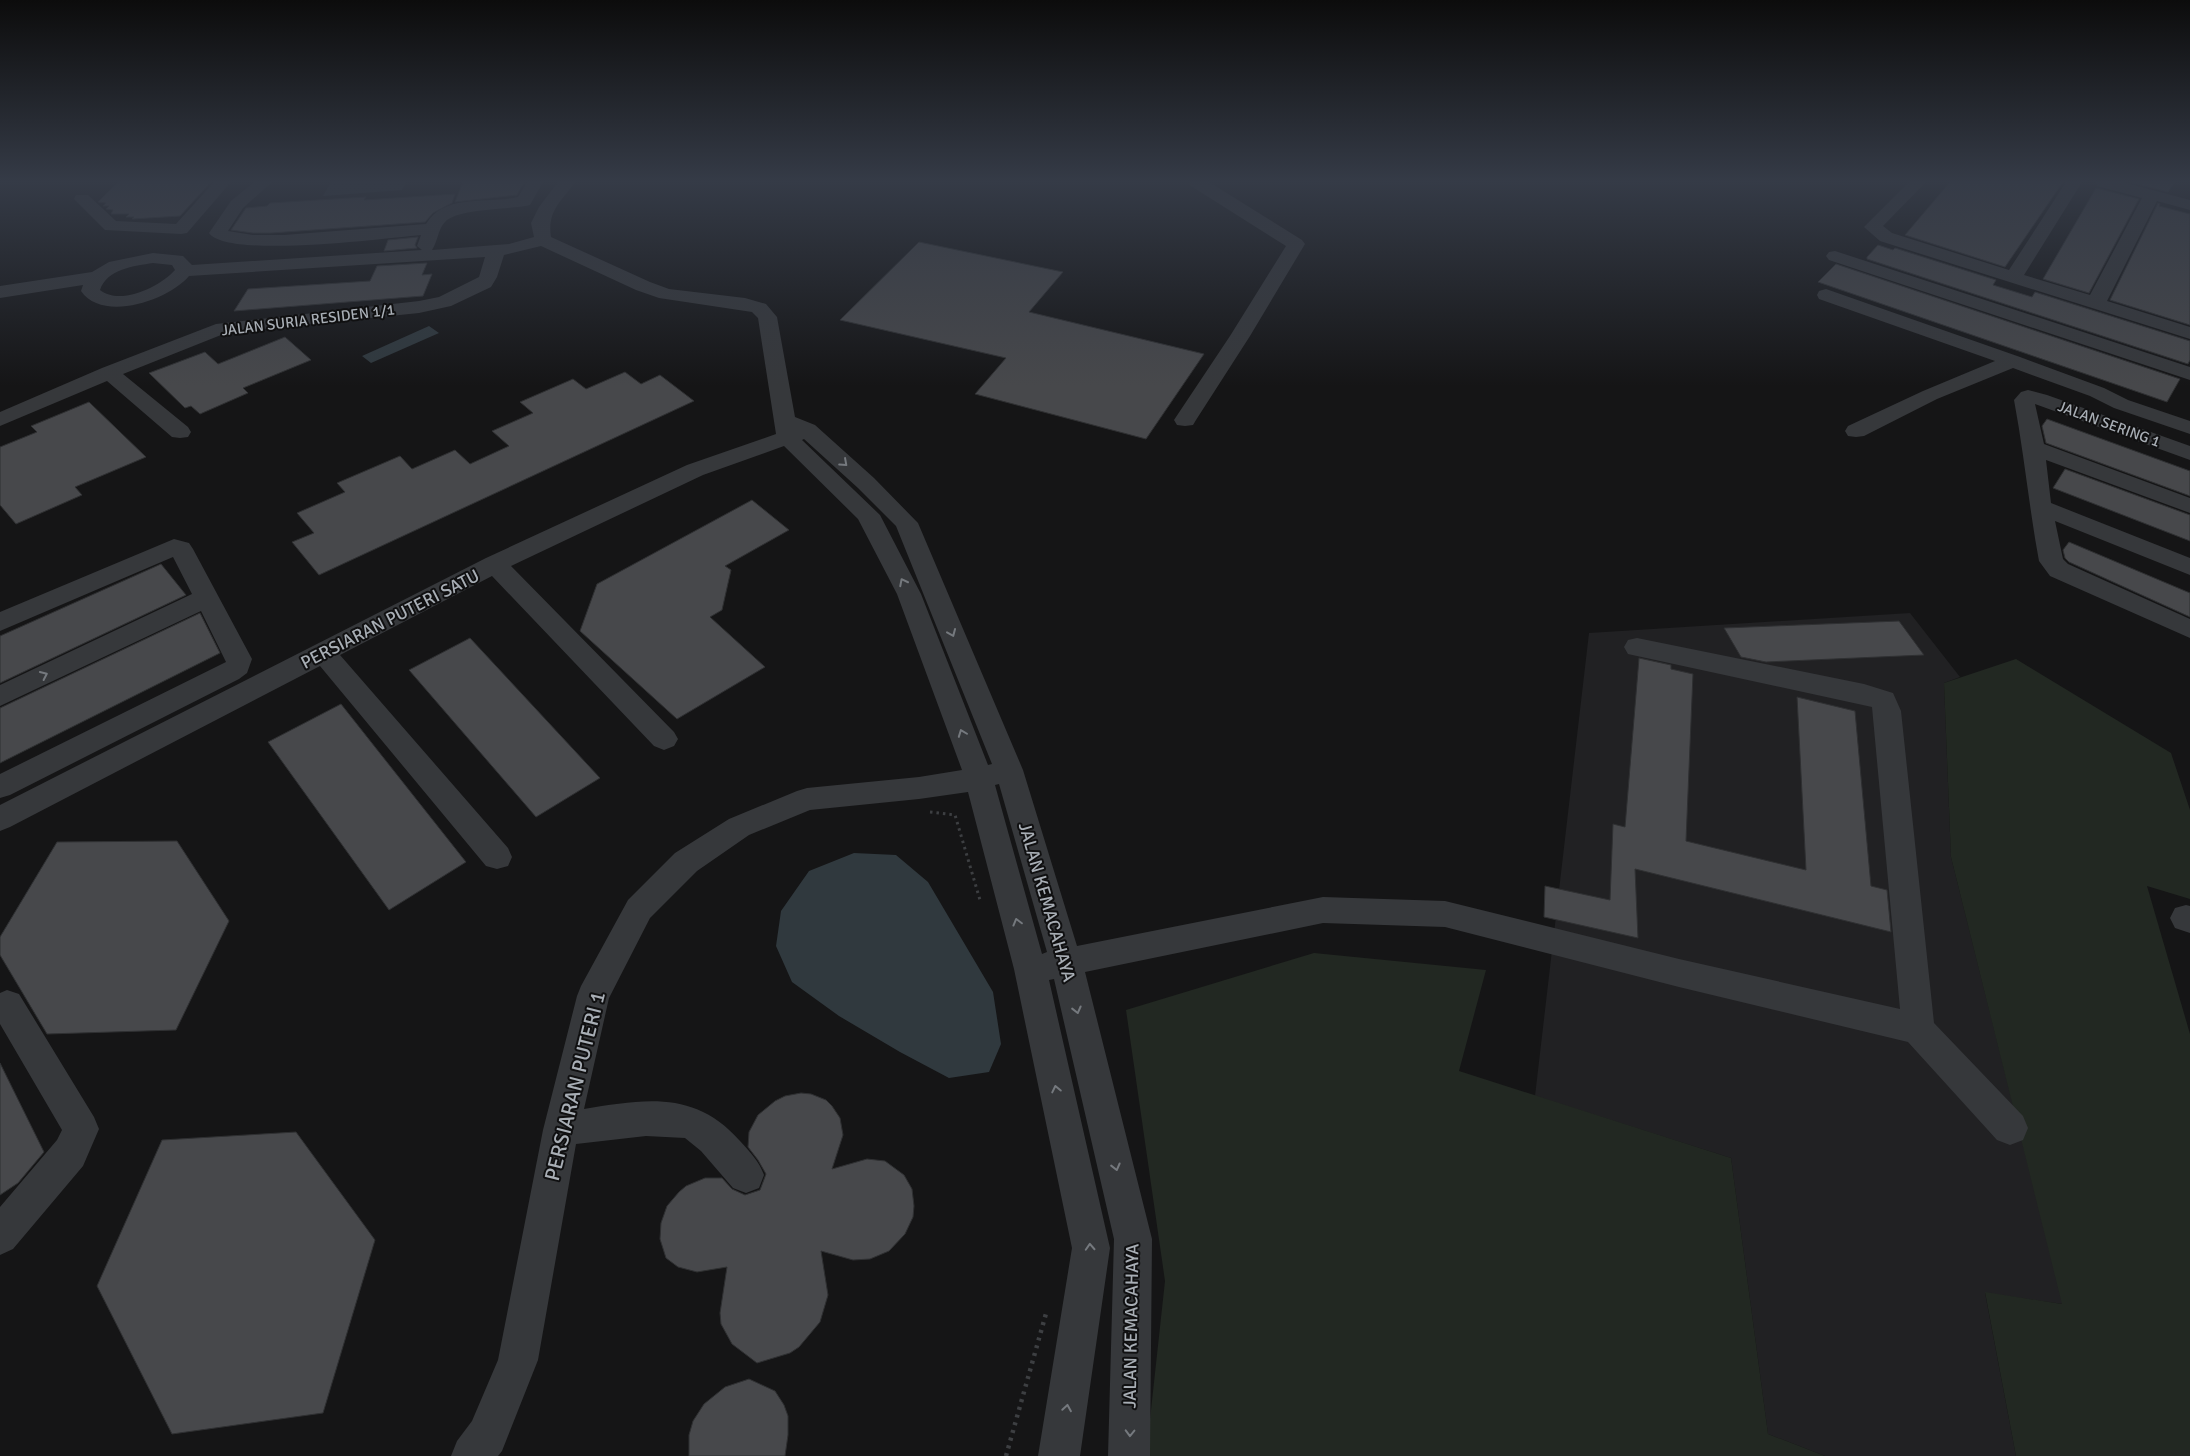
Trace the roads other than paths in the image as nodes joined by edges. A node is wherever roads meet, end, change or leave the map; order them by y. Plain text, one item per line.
1 (392, 250) edge
2 (424, 250) edge
3 (501, 250) edge
4 (565, 250) edge
5 (1292, 250) edge
6 (1928, 250) edge
7 (2030, 250) edge
8 (2120, 250) edge
9 (496, 251) junction
10 (467, 253) junction
11 (422, 256) junction
12 (1835, 256) dead end
13 (1954, 258) junction
14 (389, 259) junction
15 (184, 271) junction
16 (2013, 277) junction
17 (93, 284) junction
18 (1826, 295) dead end
19 (3, 297) edge
20 (453, 298) junction
21 (1912, 303) junction
22 (2096, 303) junction
23 (2190, 333) edge
24 (2013, 362) junction
25 (109, 372) junction
26 (2190, 374) edge
27 (2097, 392) junction
28 (0, 420) edge
29 (1185, 420) dead end
30 (2190, 420) edge
31 (2190, 428) edge
32 (793, 429) junction
33 (1856, 431) dead end
34 (180, 432) dead end
35 (2034, 448) junction
36 (2190, 453) edge
37 (2190, 506) edge
38 (2040, 508) junction
39 (495, 564) junction
40 (2190, 567) edge
41 (206, 598) junction
42 (0, 622) edge
43 (2190, 628) edge
44 (1637, 647) dead end
45 (324, 653) junction
46 (0, 696) edge
47 (664, 739) dead end
48 (994, 774) junction
49 (0, 787) edge
50 (0, 819) edge
51 (497, 857) dead end
52 (1066, 962) junction
53 (1030, 970) junction
54 (7, 1005) dead end
55 (1918, 1028) junction
56 (2010, 1128) dead end
57 (561, 1130) junction
58 (746, 1175) dead end
59 (0, 1236) edge
60 (472, 1456) edge
61 (1059, 1456) edge
62 (1129, 1456) edge

1 - 14 street
2 - 11 street
3 - 9 street
4 - 32 street
5 - 29 street
6 - 13 street
7 - 16 street
8 - 22 street
9 - 10 street
9 - 20 street, JALAN SURIA RESIDEN 1/1
10 - 11 street
10 - 20 street
11 - 14 street
12 - 21 street
13 - 16 street
13 - 21 street
14 - 15 street
15 - 17 street
15 - 17 street
16 - 22 street
17 - 19 street
18 - 21 street
20 - 25 street, JALAN SURIA RESIDEN 1/1
21 - 24 street
21 - 26 street
22 - 23 street
24 - 27 street
24 - 33 street
25 - 28 street, JALAN SURIA RESIDEN 1/1
25 - 34 street
27 - 30 street
27 - 31 street
32 - 39 street, PERSIARAN PUTERI SATU
48 -> 32 street, JALAN KEMACAHAYA
32 -> 48 street, JALAN KEMACAHAYA
35 - 36 street, JALAN SERING 1
35 - 37 street
35 - 38 street
38 - 40 street
38 - 43 street
39 - 45 street, PERSIARAN PUTERI SATU
39 - 47 street
41 - 42 street
46 -> 41 street
41 - 49 street
44 - 55 street
45 - 50 street, PERSIARAN PUTERI SATU
45 - 51 street
48 - 52 street, JALAN KEMACAHAYA
53 -> 48 street, JALAN KEMACAHAYA
48 - 57 street, PERSIARAN PUTERI 1
52 - 53 street
52 - 55 street
52 -> 62 street, JALAN KEMACAHAYA
61 -> 53 street, JALAN KEMACAHAYA
54 - 59 street
55 - 56 street
57 - 58 street
57 - 60 street, PERSIARAN PUTERI 1

